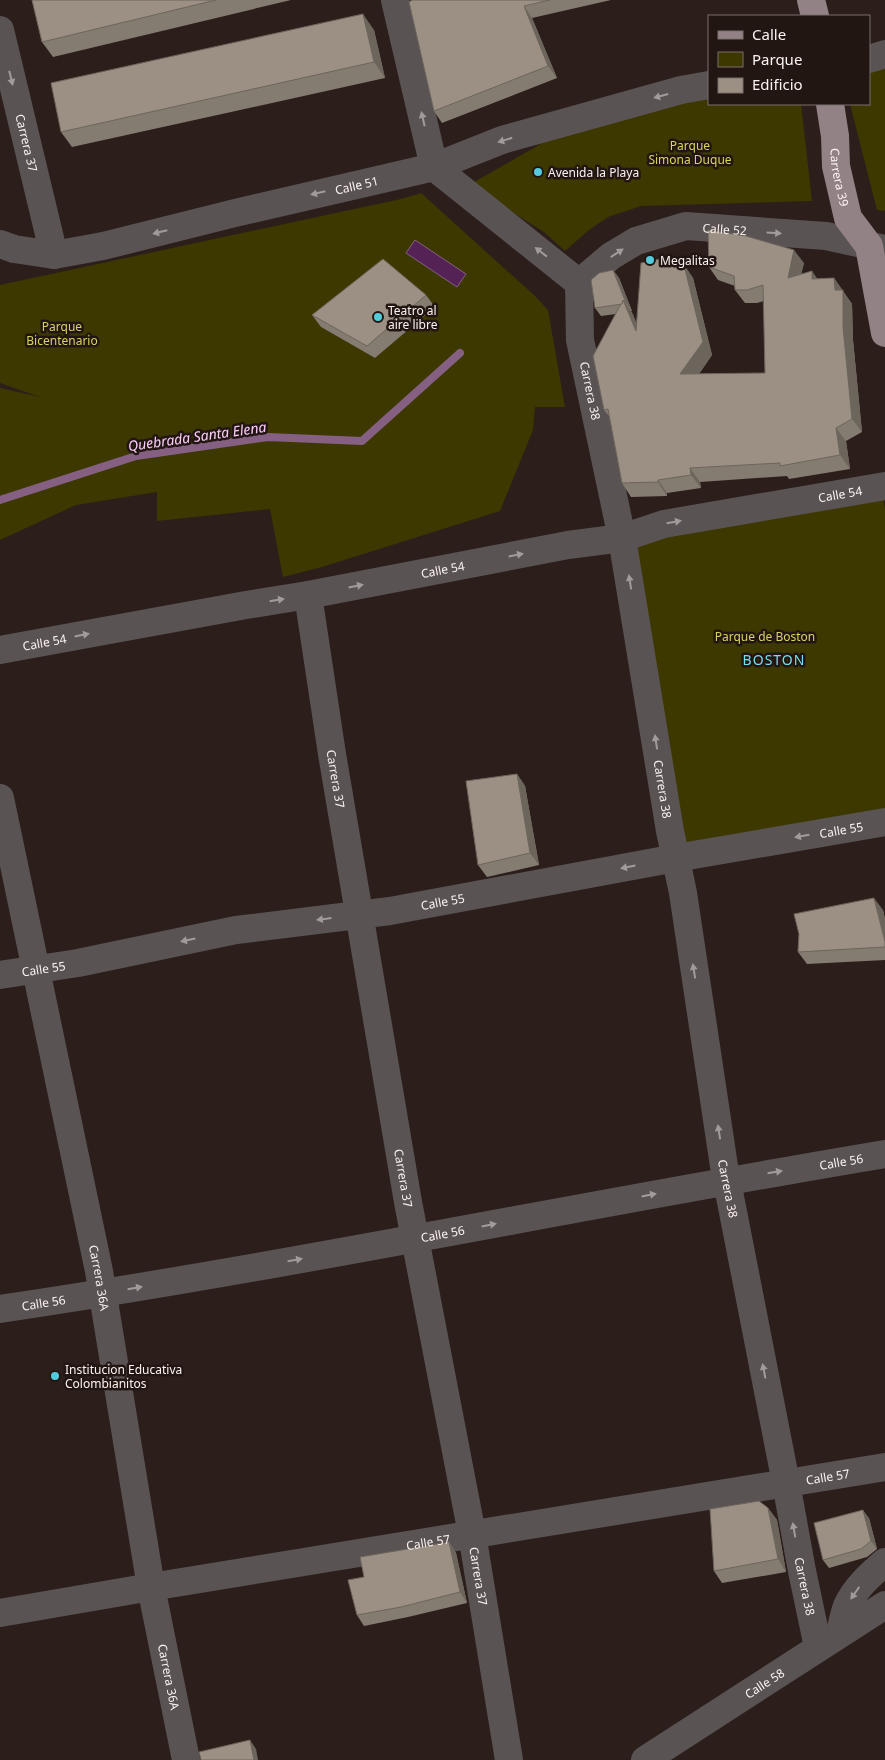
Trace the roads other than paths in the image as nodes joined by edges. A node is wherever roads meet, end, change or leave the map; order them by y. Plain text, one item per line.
1 (395, 0) edge
2 (811, 0) edge
3 (814, 15) edge
4 (0, 30) edge
5 (885, 54) edge
6 (870, 59) edge
7 (708, 85) edge
8 (830, 105) edge
9 (434, 166) junction
10 (0, 244) edge
11 (877, 247) edge
12 (54, 255) junction
13 (578, 283) junction
14 (885, 333) edge
15 (885, 486) edge
16 (622, 538) junction
17 (308, 595) junction
18 (0, 650) edge
19 (0, 798) edge
20 (885, 822) edge
21 (676, 858) junction
22 (360, 915) junction
23 (37, 969) junction
24 (0, 975) edge
25 (885, 1154) edge
26 (727, 1180) junction
27 (415, 1238) junction
28 (104, 1294) junction
29 (0, 1309) edge
30 (885, 1467) edge
31 (786, 1484) junction
32 (472, 1534) junction
33 (885, 1562) edge
34 (151, 1587) junction
35 (885, 1605) edge
36 (0, 1613) edge
37 (829, 1640) junction
38 (186, 1760) edge
39 (509, 1760) edge
40 (645, 1760) edge

9 -> 1 street
2 - 3 main road
4 -> 12 street, Carrera 37
5 - 6 street
7 -> 9 street, Calle 51
8 - 11 main road, Carrera 39
9 -> 12 street, Calle 51
13 -> 9 street
10 - 12 street, Calle 51
13 -> 11 street, Calle 52
11 - 14 main road, Carrera 39
13 - 16 street, Carrera 38
16 -> 15 street, Calle 54
17 -> 16 street, Calle 54
21 -> 16 street, Carrera 38
18 -> 17 street, Calle 54
17 - 22 street, Carrera 37
19 - 23 street, Carrera 36A
20 -> 21 street, Calle 55
21 -> 22 street, Calle 55
26 -> 21 street, Carrera 38
22 -> 23 street, Calle 55
22 - 27 street, Carrera 37
23 - 24 street, Calle 55
23 - 28 street, Carrera 36A
26 -> 25 street, Calle 56
27 -> 26 street, Calle 56
31 -> 26 street, Carrera 38
28 -> 27 street, Calle 56
27 - 32 street, Carrera 37
28 - 29 street, Calle 56
28 - 34 street, Carrera 36A
30 - 31 street, Calle 57
31 - 32 street, Calle 57
37 -> 31 street, Carrera 38
32 - 34 street, Calle 57
32 - 39 street, Carrera 37
33 -> 37 street
34 - 36 street, Calle 57
34 - 38 street, Carrera 36A
35 - 37 street, Calle 58
37 - 40 street, Calle 58

